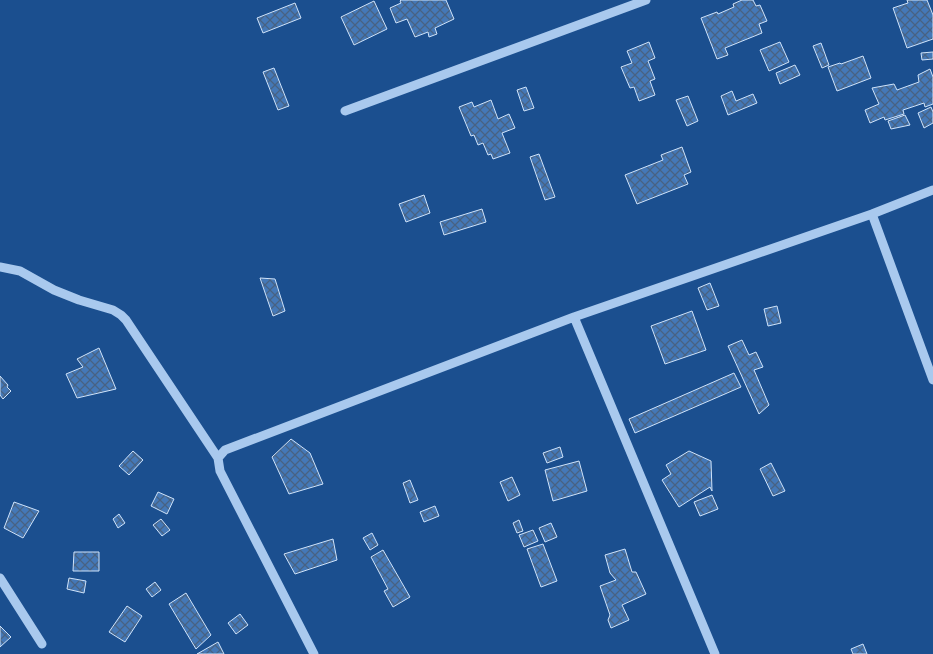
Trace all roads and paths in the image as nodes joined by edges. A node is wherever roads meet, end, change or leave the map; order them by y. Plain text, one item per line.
1 (646, 0) edge
2 (345, 112) dead end
3 (933, 190) edge
4 (872, 214) junction
5 (0, 267) edge
6 (574, 318) junction
7 (933, 380) edge
8 (218, 458) junction
9 (0, 578) edge
10 (42, 644) dead end
11 (314, 654) edge
12 (715, 654) edge

1 - 2 street
3 - 4 street
4 - 6 street
4 - 7 street
5 - 8 street
6 - 8 street
6 - 12 street
8 - 11 street
9 - 10 street

